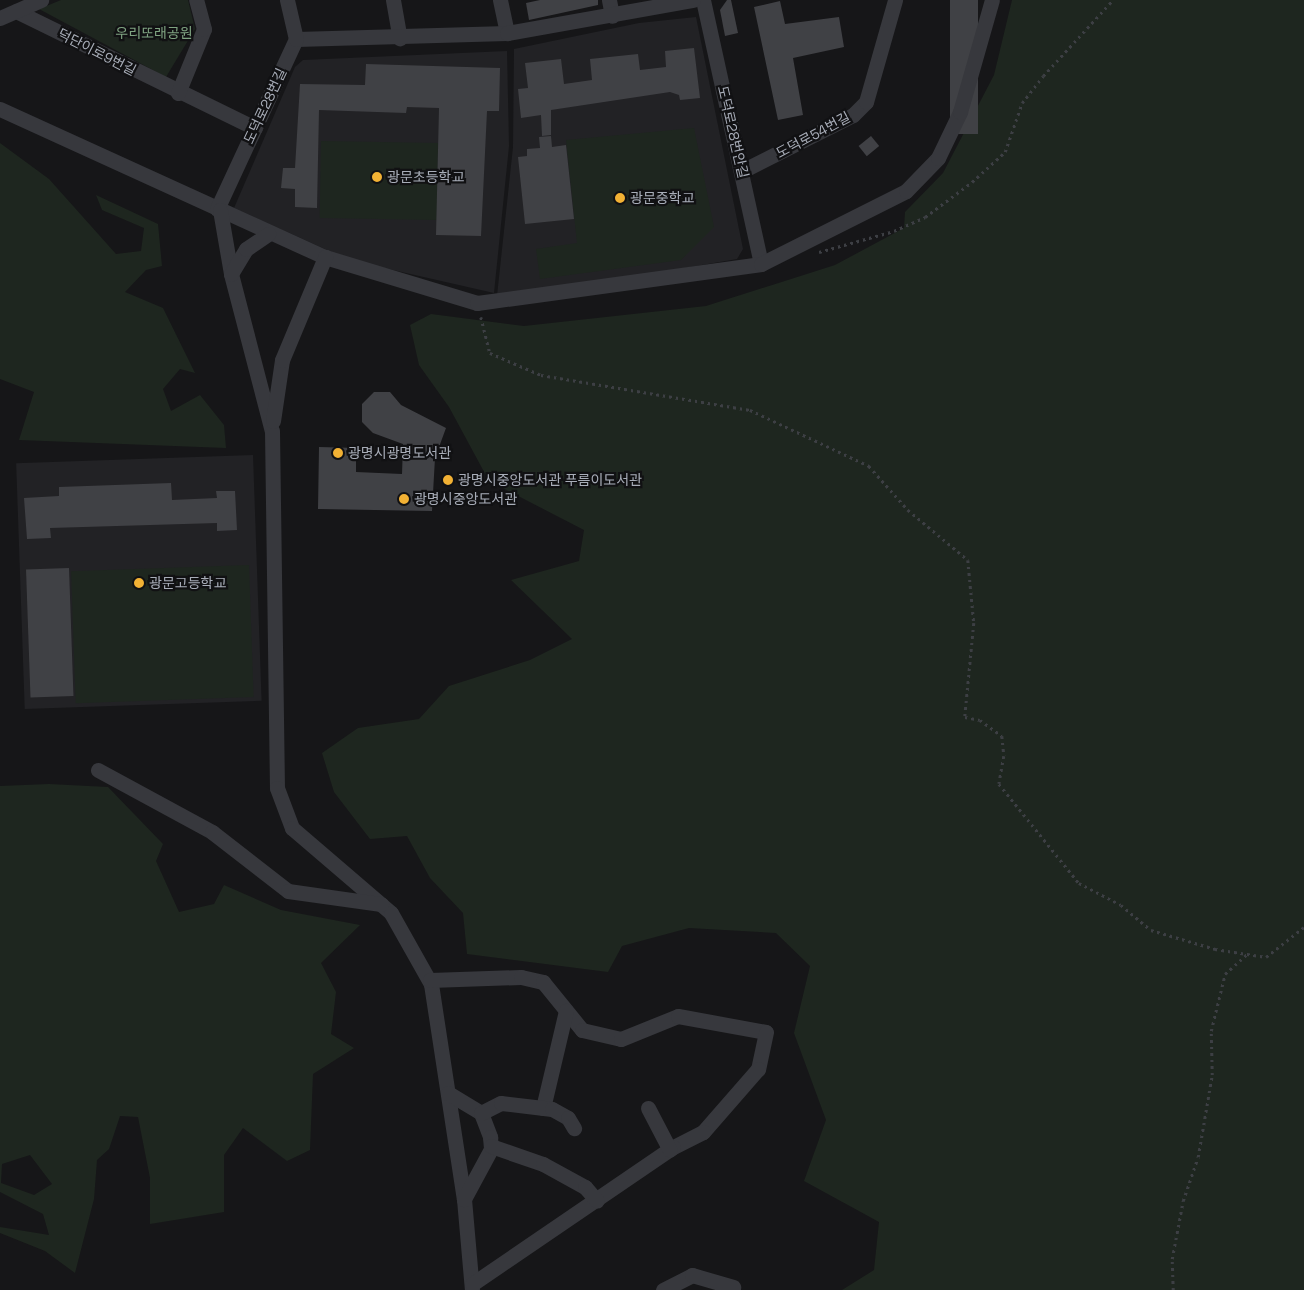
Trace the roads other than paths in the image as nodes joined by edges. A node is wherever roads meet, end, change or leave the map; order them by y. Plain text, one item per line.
1 (41, 0) edge
2 (196, 0) edge
3 (287, 0) edge
4 (393, 0) edge
5 (500, 0) edge
6 (609, 0) edge
7 (693, 0) edge
8 (703, 0) edge
9 (896, 0) edge
10 (992, 0) edge
11 (16, 11) junction
12 (612, 16) junction
13 (0, 18) edge
14 (507, 33) junction
15 (400, 38) junction
16 (296, 39) junction
17 (178, 93) junction
18 (0, 109) edge
19 (255, 128) junction
20 (742, 171) junction
21 (218, 209) junction
22 (268, 234) junction
23 (325, 257) junction
24 (761, 264) junction
25 (230, 274) junction
26 (272, 431) junction
27 (98, 770) dead end
28 (381, 904) junction
29 (430, 980) junction
30 (566, 1011) junction
31 (448, 1094) junction
32 (543, 1108) junction
33 (648, 1108) dead end
34 (481, 1113) junction
35 (574, 1128) dead end
36 (491, 1146) junction
37 (670, 1150) junction
38 (464, 1199) junction
39 (597, 1201) junction
40 (472, 1287) edge
41 (733, 1287) dead end
42 (663, 1290) edge

1 - 11 street
2 - 17 street
3 - 16 street
4 - 15 street
5 - 14 street
6 - 12 street
7 - 12 street
8 - 20 street, 도덕로28번안길
9 - 20 street, 도덕로54번길
10 - 24 street
11 - 13 street
11 - 17 street, 덕단이로9번길
12 - 14 street
14 - 15 street
15 - 16 street
16 - 19 street, 도덕로28번길
17 - 19 street, 덕단이로9번길
18 - 21 street
19 - 21 street, 도덕로28번길
20 - 24 street, 도덕로28번안길
21 - 22 street
21 - 25 street
22 - 23 street
22 - 25 street
23 - 24 street
23 - 26 street
25 - 26 street
26 - 28 street
27 - 28 street
28 - 29 street
29 - 30 street
29 - 31 street
30 - 32 street
30 - 37 street
31 - 34 street
31 - 38 street
32 - 34 street
32 - 35 street
33 - 37 street
34 - 36 street
36 - 38 street
36 - 39 street
37 - 39 street
38 - 40 street
39 - 40 street
41 - 42 street

